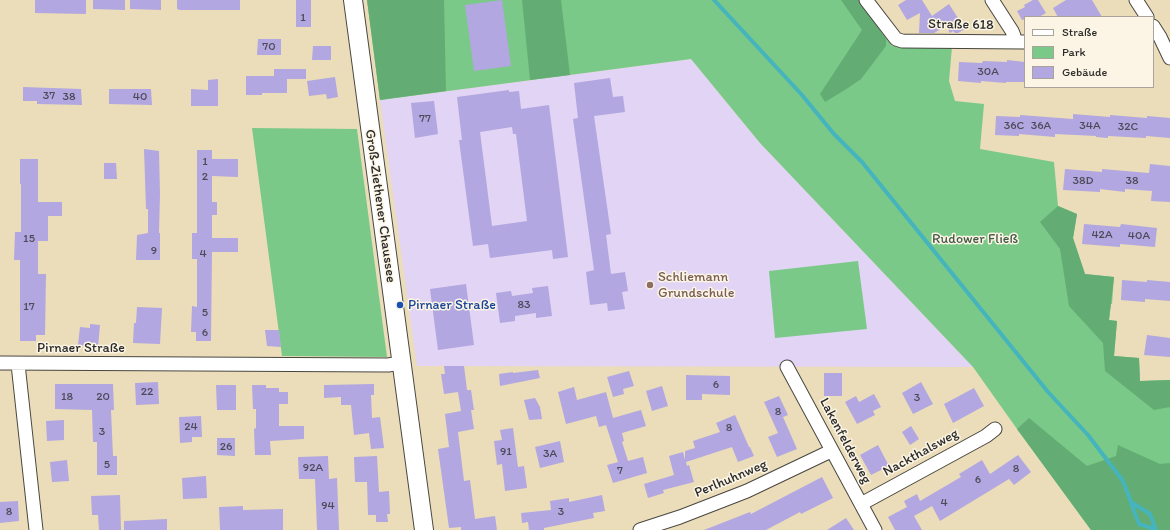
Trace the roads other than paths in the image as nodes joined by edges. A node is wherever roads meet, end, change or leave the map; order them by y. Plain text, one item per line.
1 (353, 0) edge
2 (866, 0) edge
3 (992, 0) edge
4 (1136, 0) edge
5 (1146, 16) edge
6 (1155, 35) edge
7 (1020, 42) edge
8 (1170, 58) edge
9 (0, 363) edge
10 (401, 363) junction
11 (18, 364) junction
12 (787, 366) dead end
13 (995, 429) dead end
14 (832, 450) junction
15 (861, 504) junction
16 (36, 530) edge
17 (424, 530) edge
18 (640, 530) edge
19 (875, 530) edge

1 - 10 street, Groß-Ziethener Chaussee
2 - 7 street, Straße 618
3 - 7 street
4 - 5 street
6 - 8 street
9 - 11 street, Pirnaer Straße
10 - 11 street, Pirnaer Straße
10 - 17 street, Groß-Ziethener Chaussee
11 - 16 street
12 - 14 street, Lakenfelderweg
13 - 15 street, Nackthalsweg
14 - 15 street, Lakenfelderweg
14 - 18 street, Perlhuhnweg
15 - 19 street, Lakenfelderweg

